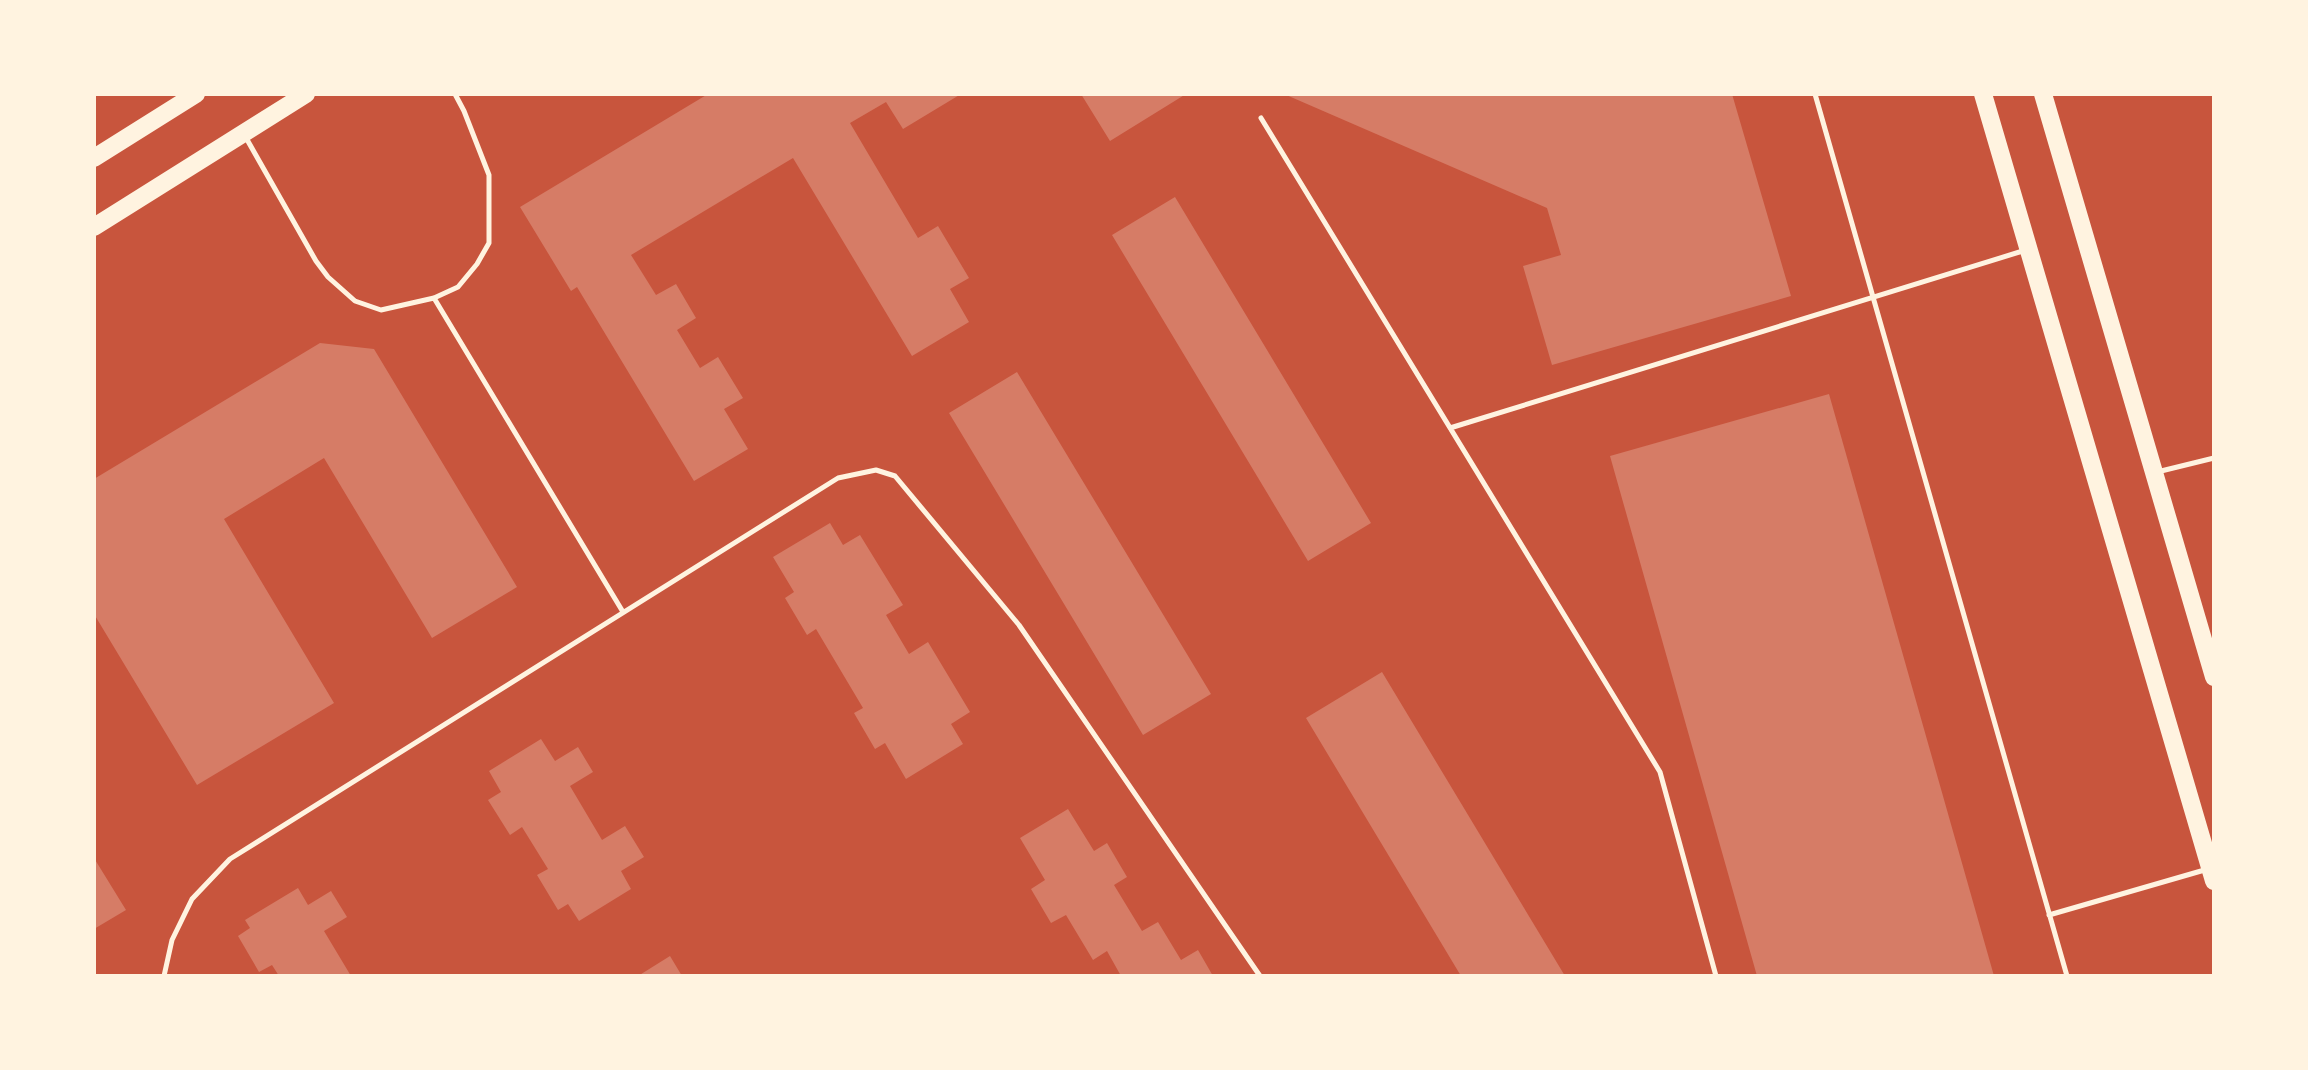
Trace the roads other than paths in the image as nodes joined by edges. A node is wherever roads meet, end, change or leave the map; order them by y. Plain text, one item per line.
1 (196, 94) edge
2 (306, 94) edge
3 (455, 94) edge
4 (1815, 94) edge
5 (1983, 94) edge
6 (2043, 94) edge
7 (1261, 118) dead end
8 (244, 133) junction
9 (94, 158) edge
10 (94, 227) edge
11 (2028, 249) junction
12 (1872, 297) junction
13 (433, 298) junction
14 (1450, 428) junction
15 (2214, 458) edge
16 (2154, 473) junction
17 (623, 612) junction
18 (2214, 677) edge
19 (2212, 875) edge
20 (2049, 915) junction
21 (164, 975) edge
22 (1260, 975) edge
23 (1716, 975) edge
24 (2067, 975) edge

1 - 9 main road
2 - 8 main road
3 - 13 lane
4 - 12 lane
5 - 11 main road
6 - 16 main road
7 - 14 lane
8 - 10 main road
8 - 13 lane
11 - 12 lane
11 - 19 main road
12 - 14 lane
12 - 20 lane
13 - 17 lane
14 - 23 lane
15 - 16 lane
16 - 18 main road
17 - 21 lane
17 - 22 lane
19 - 20 lane
20 - 24 lane

